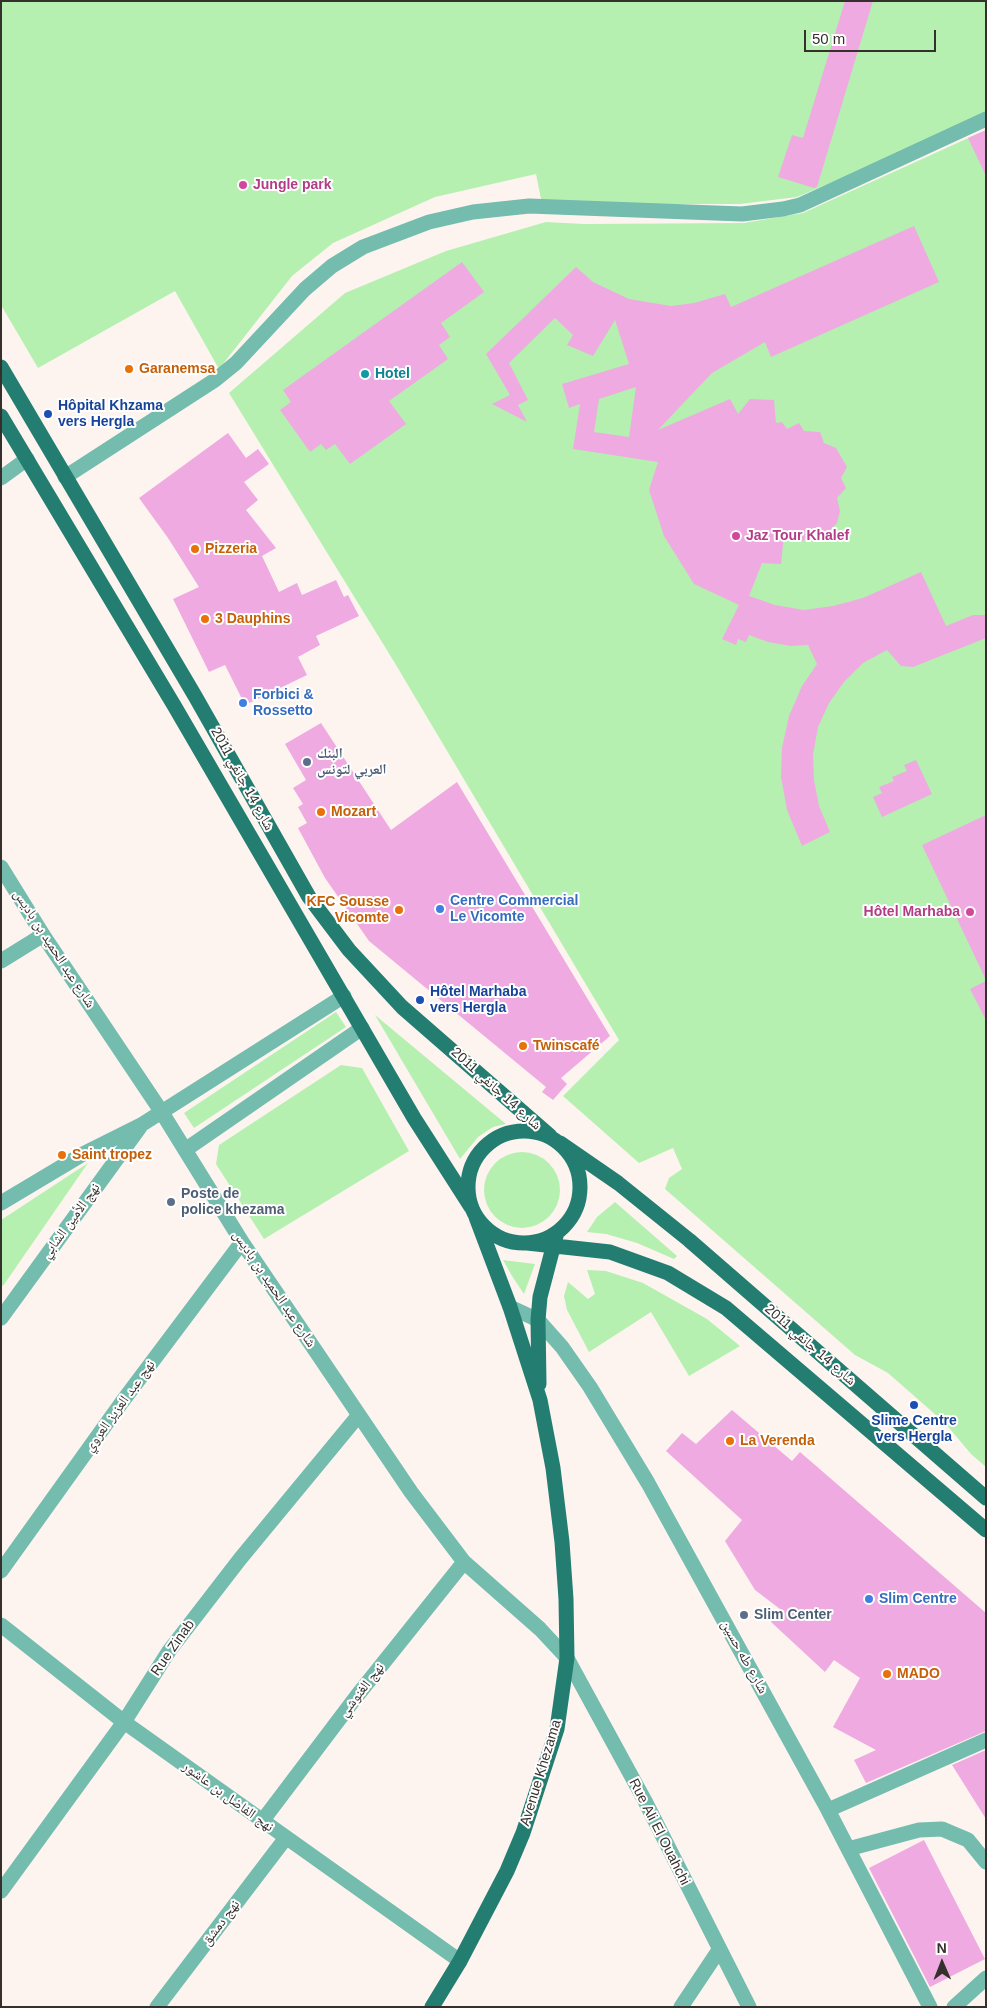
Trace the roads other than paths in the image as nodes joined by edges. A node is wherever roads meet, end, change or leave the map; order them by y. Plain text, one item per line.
1 (986, 119) edge
2 (1, 367) edge
3 (1, 416) edge
4 (27, 459) junction
5 (65, 477) junction
6 (1, 478) edge
7 (1, 867) edge
8 (43, 935) junction
9 (1, 961) edge
10 (344, 996) junction
11 (362, 1028) junction
12 (162, 1112) junction
13 (141, 1125) junction
14 (555, 1140) junction
15 (185, 1150) junction
16 (1, 1203) edge
17 (473, 1212) junction
18 (556, 1239) junction
19 (242, 1242) junction
20 (510, 1307) junction
21 (2, 1316) edge
22 (538, 1320) junction
23 (540, 1400) junction
24 (358, 1416) junction
25 (986, 1498) edge
26 (986, 1530) edge
27 (464, 1562) junction
28 (1, 1571) edge
29 (1, 1625) edge
30 (567, 1658) junction
31 (124, 1722) junction
32 (986, 1740) edge
33 (828, 1810) junction
34 (263, 1820) junction
35 (285, 1839) junction
36 (848, 1849) junction
37 (986, 1862) edge
38 (1, 1891) edge
39 (719, 1950) junction
40 (460, 1961) junction
41 (986, 1978) edge
42 (435, 2006) edge
43 (158, 2007) edge
44 (681, 2007) edge
45 (750, 2007) edge
46 (930, 2007) edge
47 (954, 2007) edge

1 - 5 street
2 - 5 main road, شارع 14 جانفي 2011
3 - 4 main road, شارع 14 جانفي 2011
4 - 6 street
4 - 10 main road, شارع 14 جانفي 2011
5 - 14 main road, شارع 14 جانفي 2011
7 - 8 street, شارع عبد الحميد بن باديس
8 - 9 street
8 - 12 street, شارع عبد الحميد بن باديس
10 - 11 main road, شارع 14 جانفي 2011
10 - 12 street
11 - 15 street
11 - 17 main road, شارع 14 جانفي 2011
12 - 13 street
12 - 15 street, شارع عبد الحميد بن باديس
13 - 16 street
13 - 21 street, نهج الأمين الشابي
14 - 17 main road
14 - 18 main road
14 - 25 main road, شارع 14 جانفي 2011
15 - 19 street, شارع عبد الحميد بن باديس
17 - 18 main road
17 - 20 main road, Avenue Khezama
18 - 22 main road, Avenue Khezama
18 - 26 main road, شارع 14 جانفي 2011
19 - 24 street, شارع عبد الحميد بن باديس
19 - 28 street, نهج عبد العزيز العروي
20 - 22 street
20 - 23 main road, Avenue Khezama
22 - 23 main road, Avenue Khezama
22 - 33 street, شارع طه حسين
23 - 30 main road, Avenue Khezama
24 - 27 street, شارع عبد الحميد بن باديس
24 - 31 street, Rue Zinab
27 - 30 street, شارع عبد الحميد بن باديس
27 - 34 street, نهج الغنوشي
29 - 31 street, نهج الفاضل بن عاشور
30 - 39 street, Rue Ali El Ouahchi
30 - 40 main road, Avenue Khezama
31 - 34 street, نهج الفاضل بن عاشور
31 - 38 street, Rue Zinab
32 - 33 street
33 - 36 street, شارع طه حسين
34 - 35 street, نهج الفاضل بن عاشور
35 - 40 street, نهج الفاضل بن عاشور
35 - 43 street, نهج دمشق
36 - 37 street
36 - 46 street, شارع طه حسين
39 - 44 street
39 - 45 street, Rue Ali El Ouahchi
40 - 42 main road, Avenue Khezama
41 - 47 street

